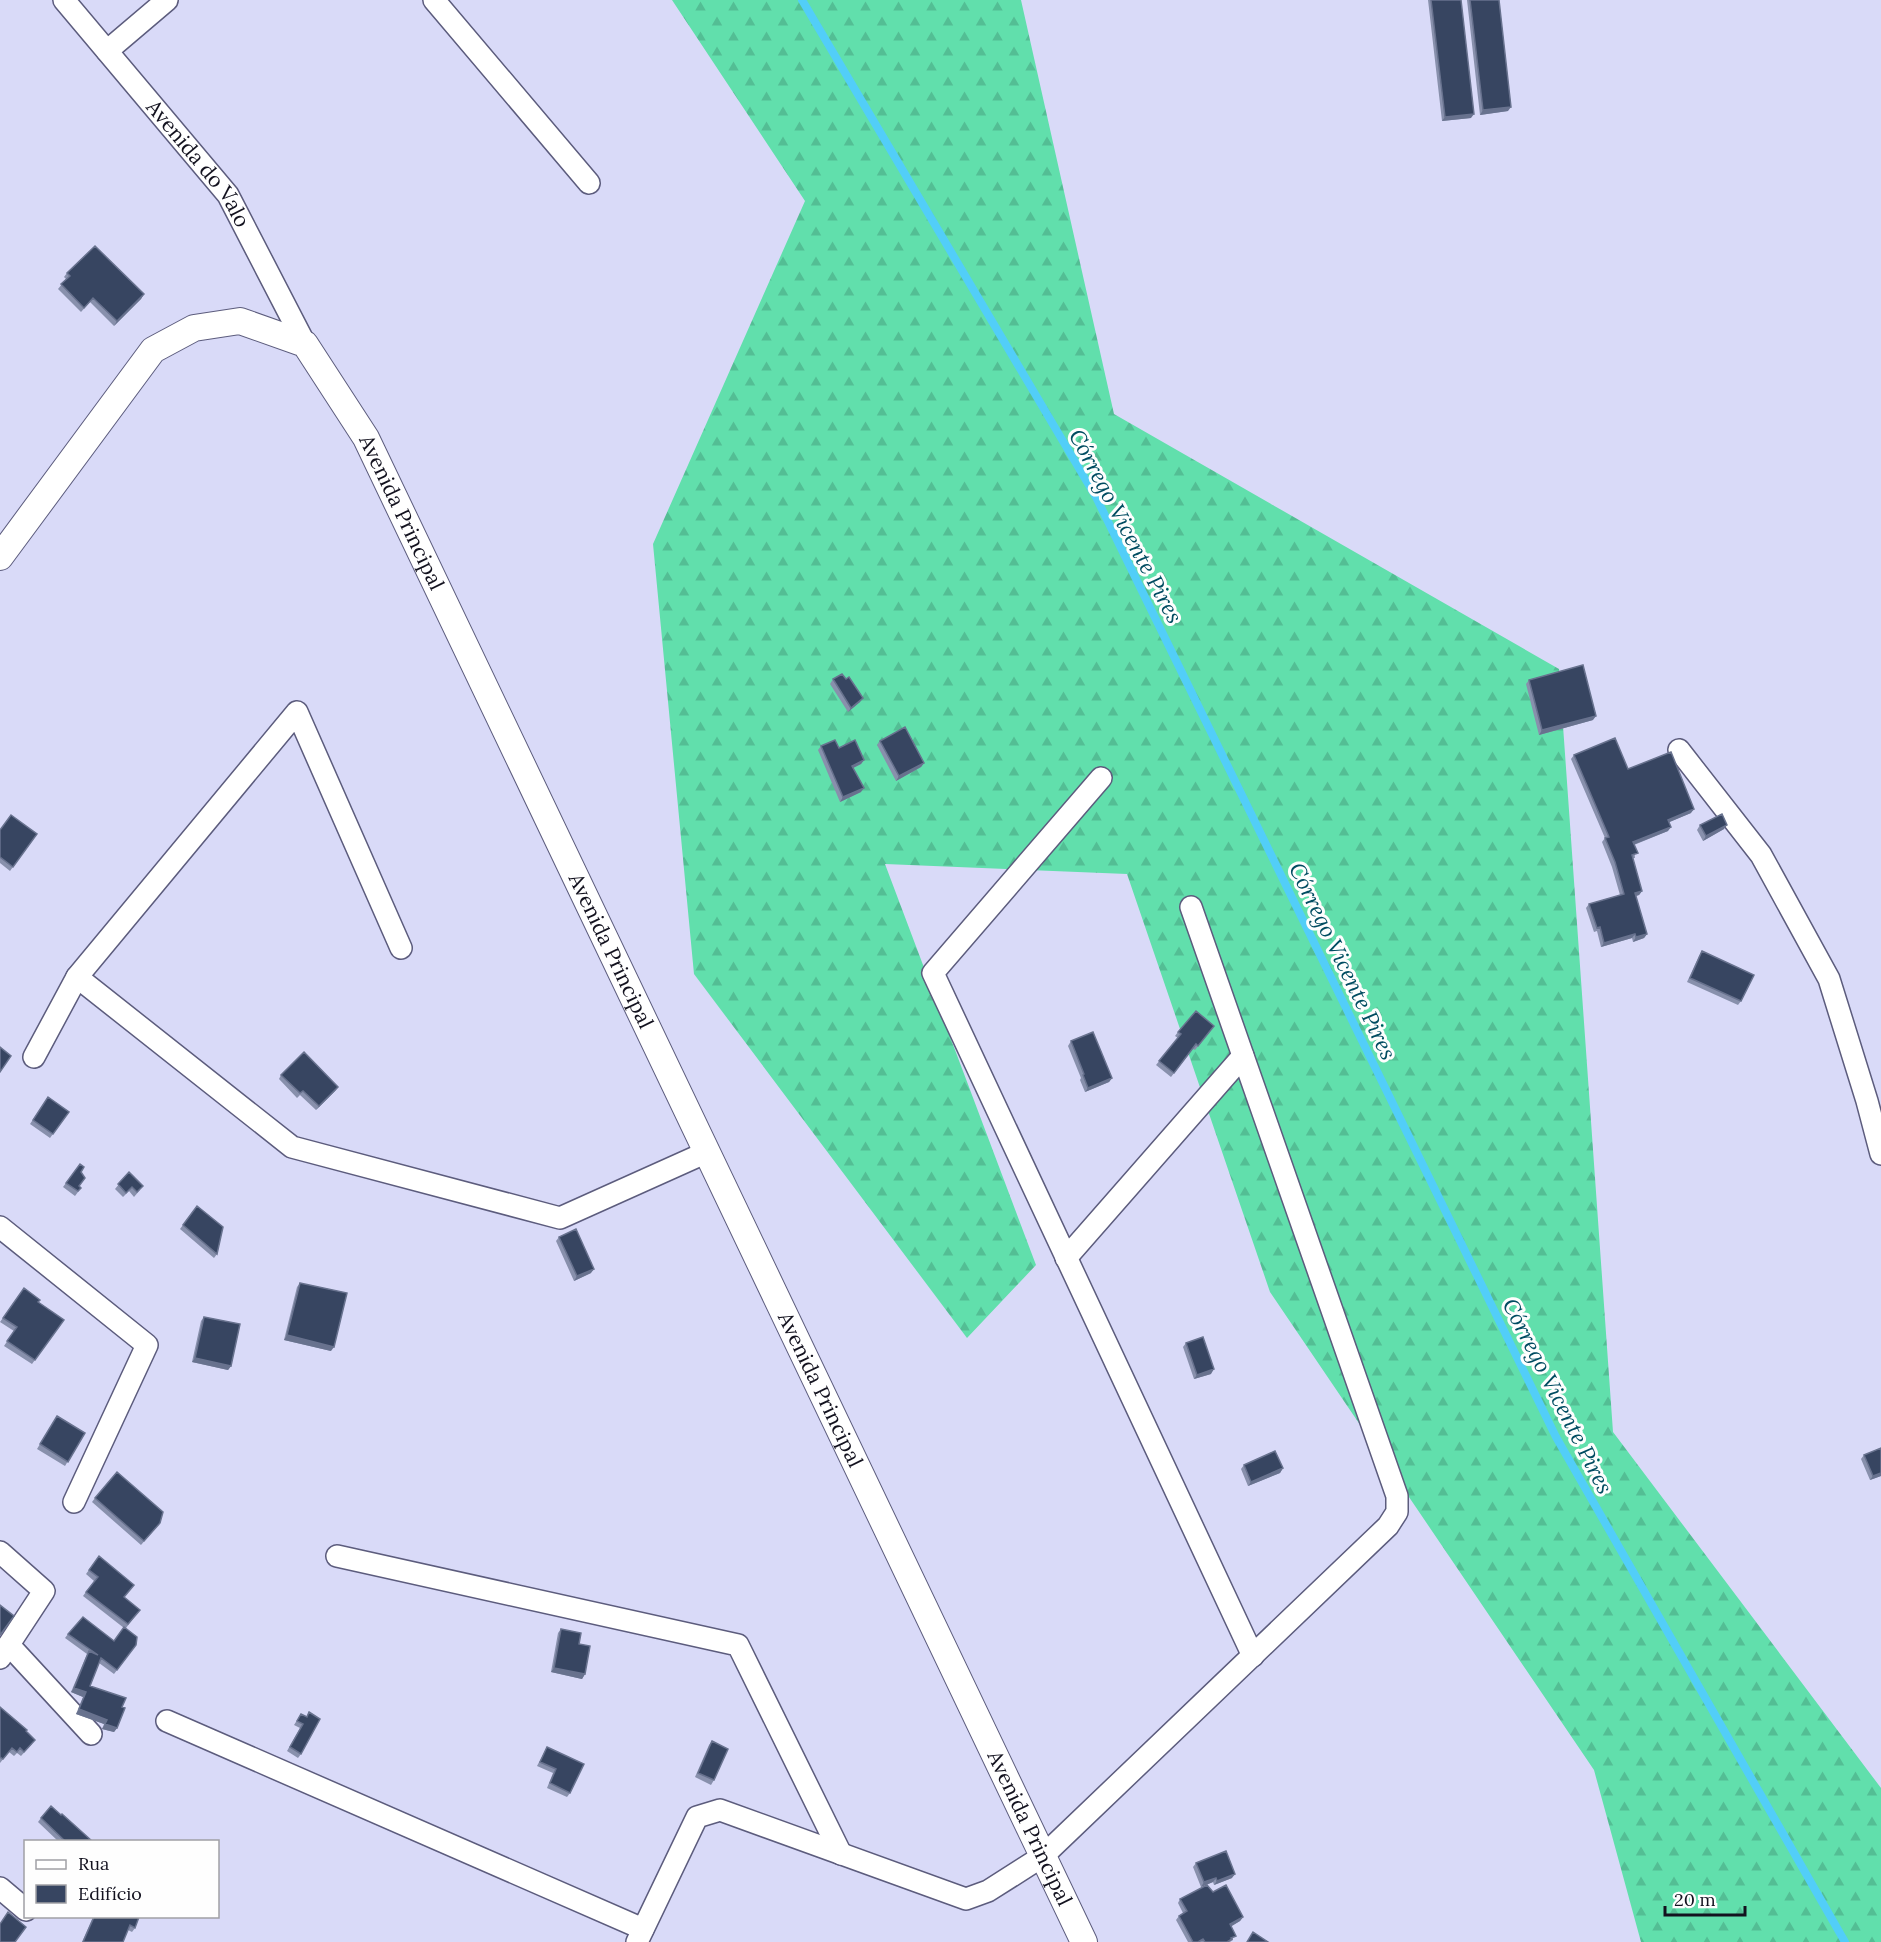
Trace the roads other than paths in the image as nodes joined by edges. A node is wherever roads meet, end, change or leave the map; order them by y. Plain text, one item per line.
1 (64, 0) edge
2 (167, 0) edge
3 (435, 0) edge
4 (107, 51) junction
5 (589, 183) dead end
6 (305, 344) junction
7 (0, 557) edge
8 (1679, 750) dead end
9 (1101, 778) dead end
10 (1191, 907) dead end
11 (401, 948) dead end
12 (77, 977) junction
13 (1243, 1056) junction
14 (34, 1057) dead end
15 (707, 1152) junction
16 (1881, 1154) edge
17 (0, 1227) edge
18 (1066, 1258) junction
19 (74, 1503) dead end
20 (0, 1552) edge
21 (337, 1556) dead end
22 (5, 1652) edge
23 (1252, 1656) junction
24 (167, 1721) dead end
25 (91, 1734) dead end
26 (841, 1854) junction
27 (1043, 1856) junction
28 (0, 1888) edge
29 (24, 1908) edge
30 (640, 1936) edge
31 (1083, 1942) edge

1 - 4 street, Avenida do Valo
2 - 4 street
3 - 5 street
4 - 6 street, Avenida do Valo
6 - 7 street
6 - 15 street, Avenida Principal
8 - 16 street
9 - 18 street
10 - 13 street
11 - 12 street
12 - 14 street
12 - 15 street
13 - 18 street
13 - 23 street
15 - 27 street, Avenida Principal
17 - 19 street
18 - 23 street
20 - 22 street
21 - 26 street
22 - 25 street
23 - 27 street
24 - 30 street
26 - 27 street
26 - 30 street
27 - 31 street, Avenida Principal
28 - 29 street

